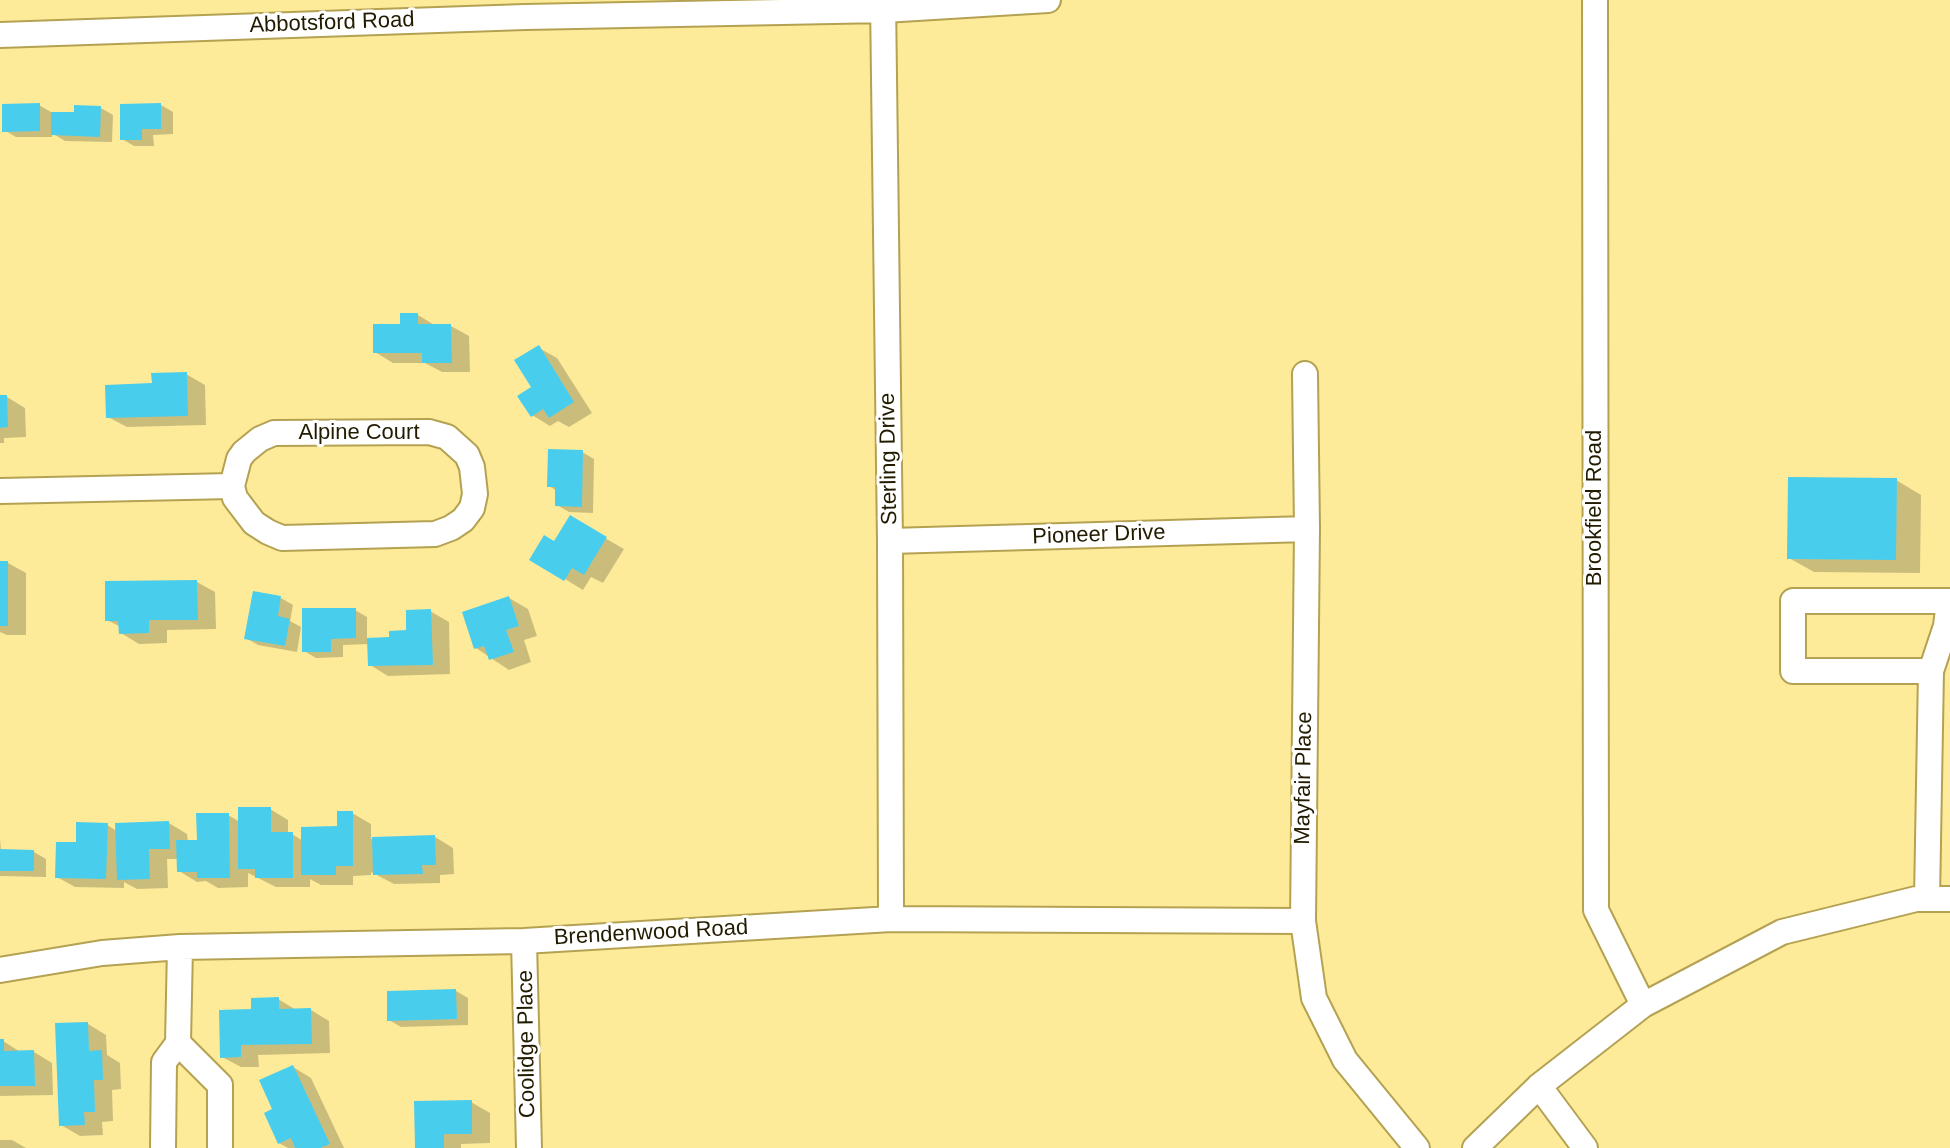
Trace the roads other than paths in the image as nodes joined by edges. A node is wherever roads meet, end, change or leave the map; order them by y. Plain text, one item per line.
1 (1048, 0) edge
2 (1595, 0) edge
3 (884, 5) edge
4 (524, 8) edge
5 (0, 35) edge
6 (1305, 374) dead end
7 (232, 486) junction
8 (0, 491) edge
9 (1307, 529) junction
10 (890, 541) junction
11 (1949, 601) edge
12 (1931, 671) junction
13 (1938, 899) edge
14 (891, 919) junction
15 (1303, 921) junction
16 (524, 941) junction
17 (180, 947) junction
18 (0, 970) edge
19 (1643, 1005) junction
20 (178, 1043) junction
21 (1539, 1086) junction
22 (163, 1148) edge
23 (220, 1148) edge
24 (529, 1148) edge
25 (1417, 1148) edge
26 (1475, 1148) edge
27 (1585, 1148) edge

1 - 3 street, Abbotsford Road
2 - 19 street, Brookfield Road
3 - 4 street, Abbotsford Road
3 - 10 street, Sterling Drive
4 - 5 street, Abbotsford Road
6 - 9 street, Mayfair Place
7 - 7 street, Alpine Court
7 - 8 street
9 - 10 street, Pioneer Drive
9 - 15 street, Mayfair Place
10 - 14 street, Sterling Drive
11 - 12 street
11 - 12 street
12 - 13 street
13 - 19 street
14 - 15 street, Brendenwood Road
14 - 16 street, Brendenwood Road
15 - 25 street, Mayfair Place
16 - 17 street, Brendenwood Road
16 - 24 street, Coolidge Place
17 - 18 street, Brendenwood Road
17 - 20 street
19 - 21 street
20 - 22 street
20 - 23 street
21 - 26 street
21 - 27 street

